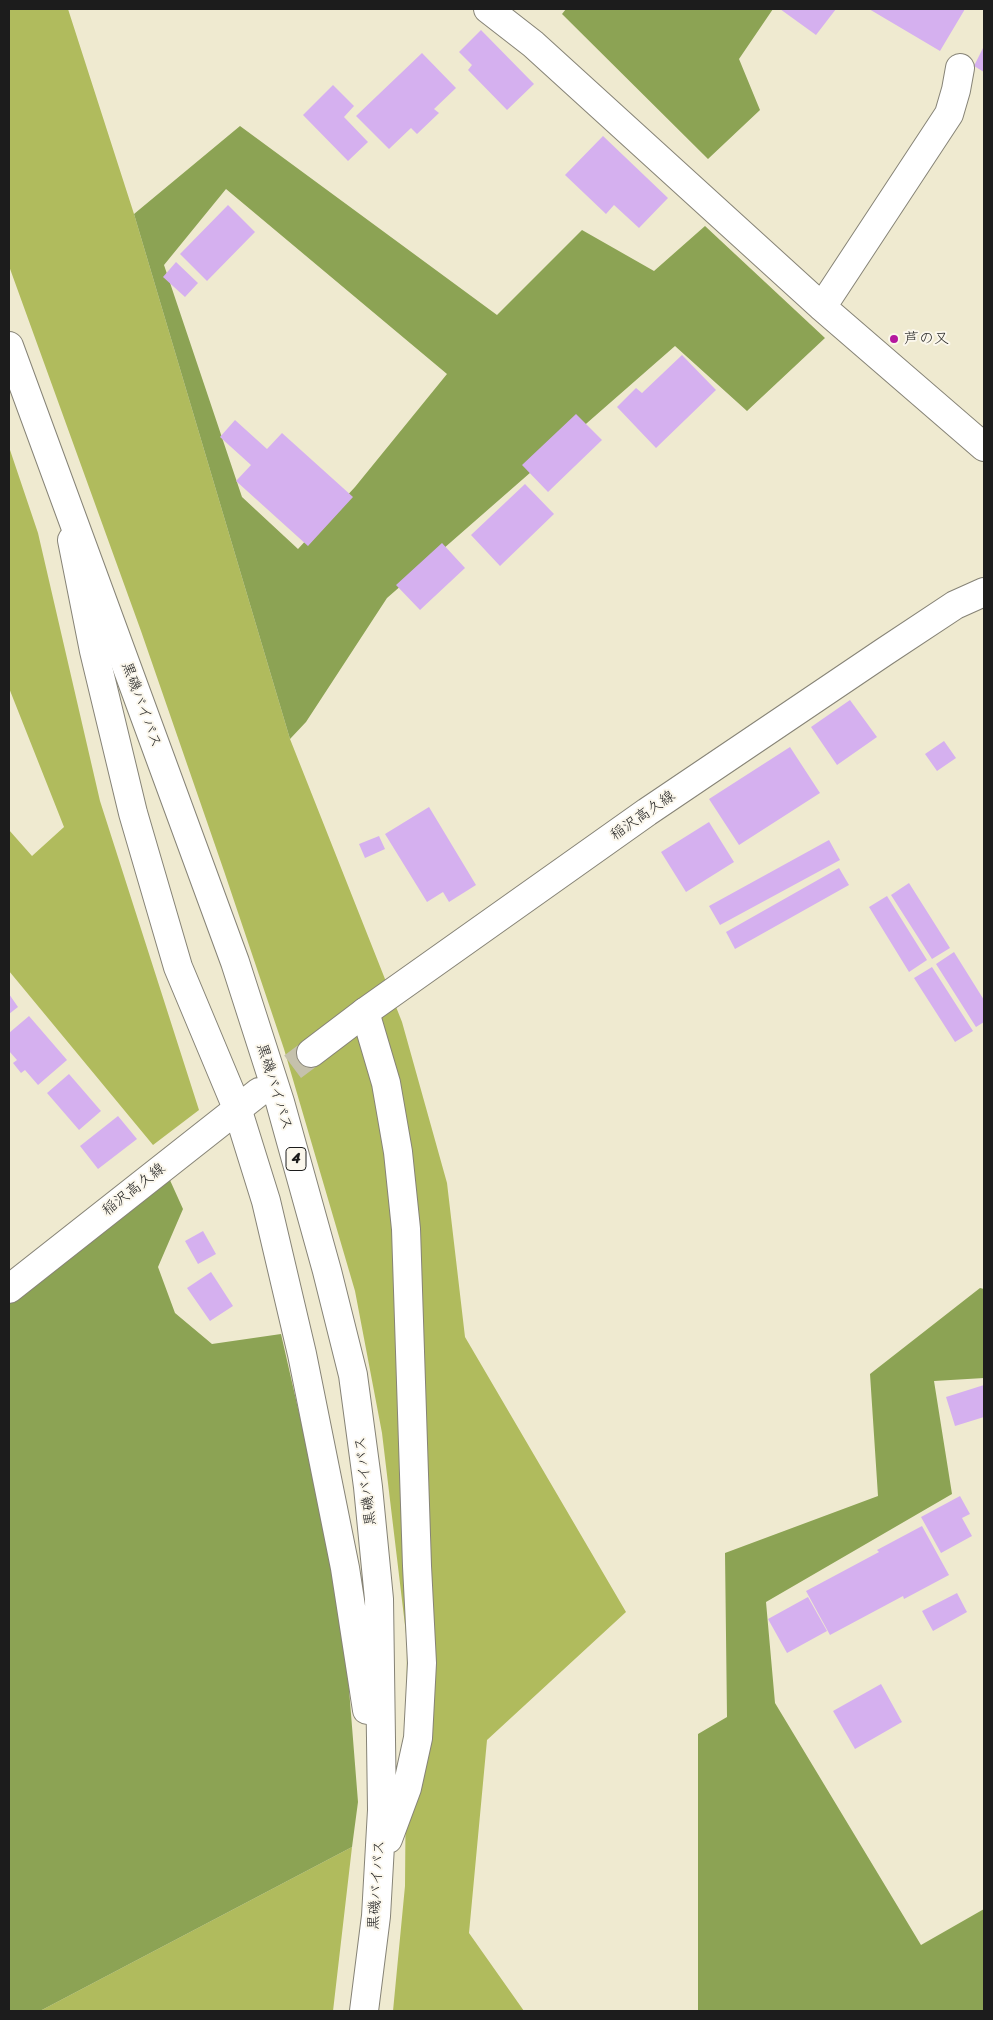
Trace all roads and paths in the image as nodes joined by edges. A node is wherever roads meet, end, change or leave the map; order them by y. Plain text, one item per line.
1 (488, 9) edge
2 (960, 68) dead end
3 (822, 307) junction
4 (9, 346) edge
5 (984, 446) edge
6 (62, 491) junction
7 (984, 592) edge
8 (365, 1012) junction
9 (310, 1053) tunnel mouth
10 (259, 1092) tunnel mouth
11 (237, 1108) junction
12 (9, 1289) edge
13 (382, 1810) junction
14 (379, 1864) junction
15 (364, 2011) edge

1 - 3 main road
2 - 3 main road
3 - 5 main road
4 - 6 main road, 黒磯バイパス / 4
6 - 11 main road
6 - 13 main road, 黒磯バイパス / 4
7 - 8 main road, 稲沢高久線
8 - 9 main road, 稲沢高久線
8 - 14 main road, 4
10 - 11 main road, 稲沢高久線
11 - 12 main road, 稲沢高久線
11 - 13 main road, 4
13 - 14 main road, 黒磯バイパス / 4
14 - 15 main road, 黒磯バイパス / 4

